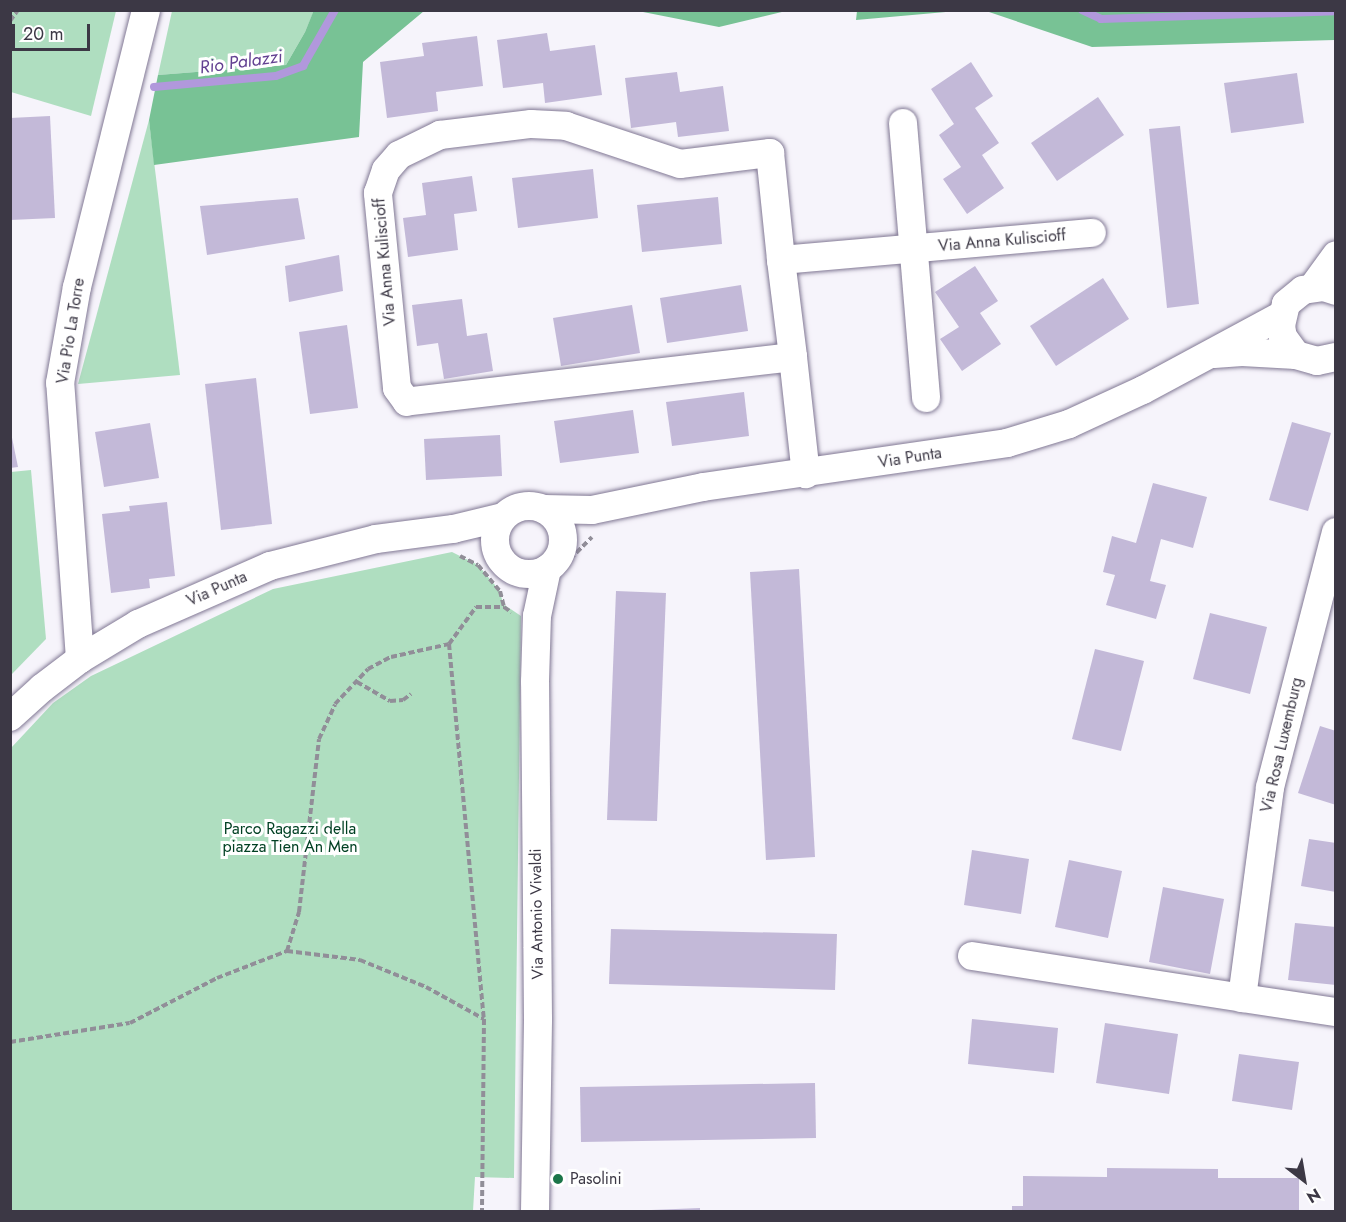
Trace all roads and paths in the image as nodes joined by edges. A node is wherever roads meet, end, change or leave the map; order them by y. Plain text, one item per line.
1 (18, 10) edge
2 (146, 10) edge
3 (10, 21) edge
4 (903, 123) dead end
5 (1092, 233) dead end
6 (912, 249) junction
7 (1335, 255) edge
8 (781, 260) junction
9 (1324, 289) edge
10 (1282, 315) junction
11 (1212, 354) junction
12 (1296, 355) junction
13 (793, 357) junction
14 (1333, 360) edge
15 (926, 398) dead end
16 (806, 474) junction
17 (544, 509) junction
18 (592, 510) junction
19 (503, 517) junction
20 (1335, 532) edge
21 (453, 541) junction
22 (563, 544) junction
23 (486, 557) junction
24 (535, 572) junction
25 (504, 607) dead end
26 (449, 644) junction
27 (80, 659) junction
28 (357, 682) junction
29 (411, 694) dead end
30 (10, 717) edge
31 (287, 951) junction
32 (972, 956) dead end
33 (1242, 998) junction
34 (1335, 1012) edge
35 (484, 1019) junction
36 (10, 1042) edge
37 (482, 1212) edge
38 (535, 1212) edge

1 - 3 path
2 - 27 street, Via Pio La Torre
4 - 6 street
5 - 6 street, Via Anna Kuliscioff
6 - 8 street, Via Anna Kuliscioff
6 - 15 street
7 - 9 street, Via Punta
8 - 13 street, Via Anna Kuliscioff
8 - 13 street, Via Anna Kuliscioff
9 - 10 street, Via Punta
10 - 11 street, Via Punta
10 - 12 street
11 - 12 street, Via Punta
11 - 16 street, Via Punta
12 - 14 street, Via Punta
13 - 16 street, Via Anna Kuliscioff
16 - 18 street, Via Punta
17 - 18 street, Via Punta
17 - 19 street, Via Punta
17 - 22 street
18 - 22 street
19 - 21 street, Via Punta
19 - 23 street
20 - 33 street, Via Rosa Luxemburg
21 - 23 street
21 - 23 path
21 - 27 street, Via Punta
22 - 24 street
23 - 24 street
24 - 38 street, Via Antonio Vivaldi
25 - 26 path
26 - 28 path
26 - 35 path
27 - 30 street, Via Punta
28 - 29 path
28 - 31 path
31 - 35 path
31 - 36 path
32 - 33 street
33 - 34 street
35 - 37 path

